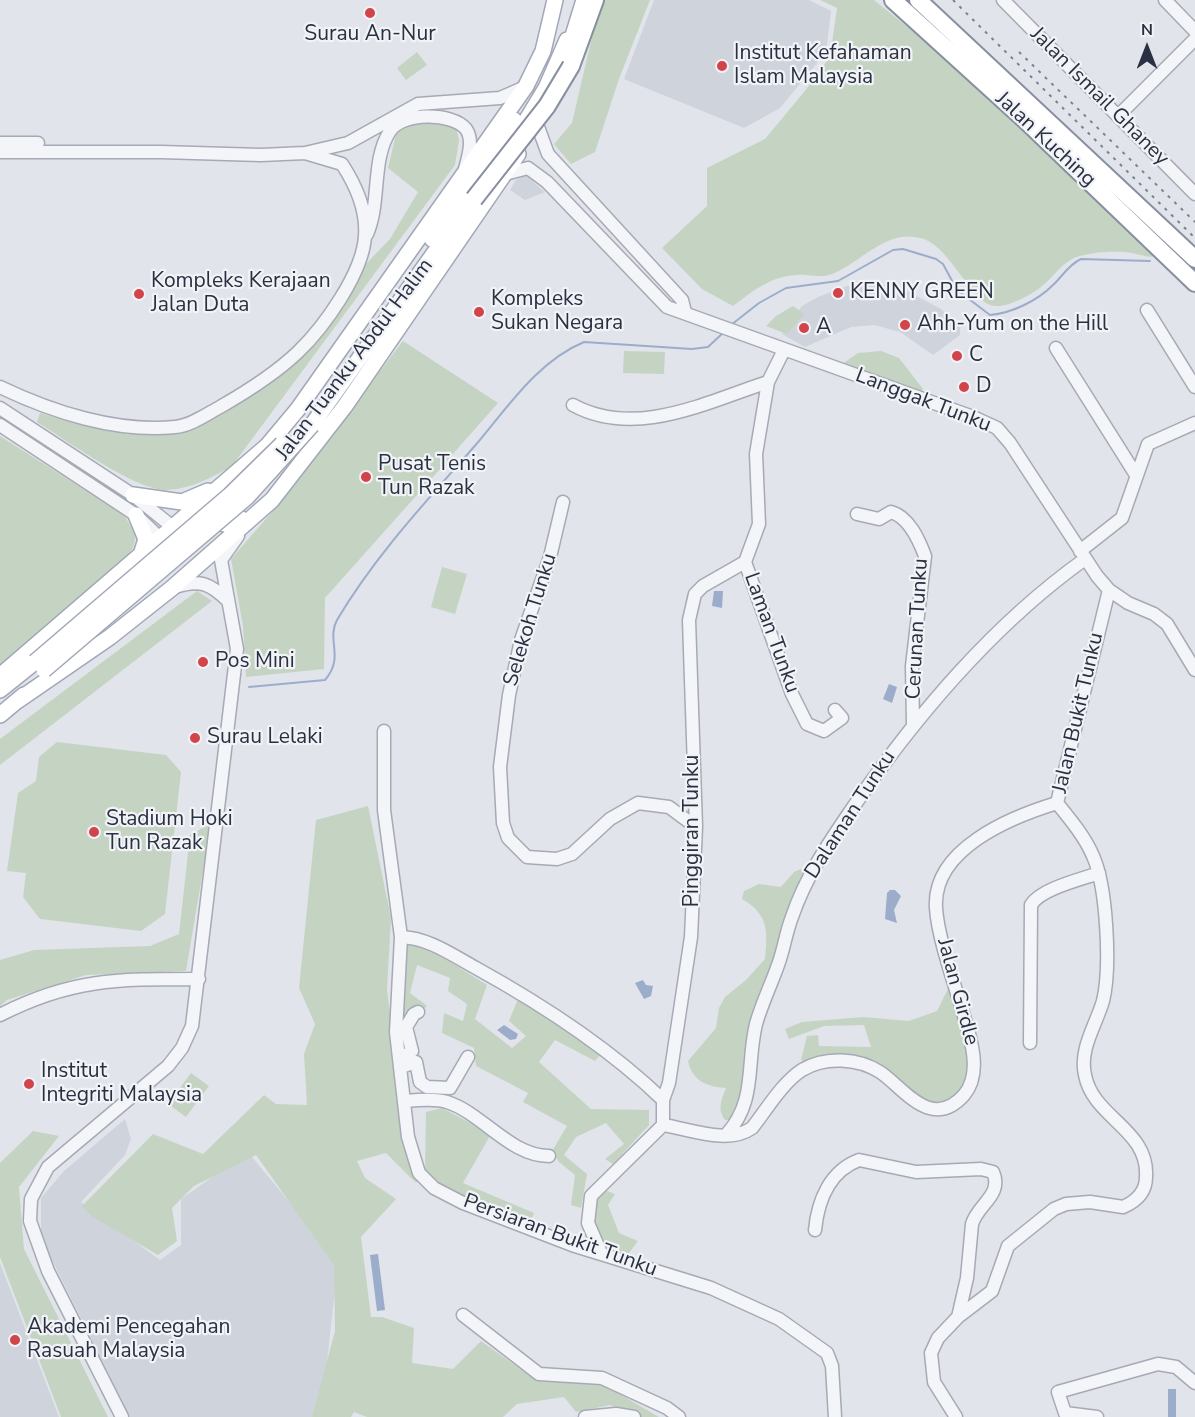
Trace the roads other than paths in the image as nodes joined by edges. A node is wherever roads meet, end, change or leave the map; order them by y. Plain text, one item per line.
1 (555, 0) edge
2 (565, 0) edge
3 (577, 0) edge
4 (584, 0) edge
5 (595, 0) edge
6 (883, 0) edge
7 (893, 0) edge
8 (920, 0) edge
9 (1003, 0) edge
10 (1165, 0) edge
11 (922, 27) junction
12 (1195, 31) edge
13 (1195, 39) edge
14 (526, 86) junction
15 (1118, 116) junction
16 (537, 124) junction
17 (0, 143) edge
18 (0, 152) edge
19 (161, 152) junction
20 (305, 153) junction
21 (465, 171) junction
22 (505, 174) junction
23 (1195, 194) edge
24 (474, 199) junction
25 (365, 237) junction
26 (432, 250) junction
27 (406, 254) junction
28 (1195, 260) edge
29 (1195, 283) edge
30 (1147, 310) dead end
31 (685, 312) junction
32 (1056, 348) dead end
33 (784, 350) junction
34 (768, 382) junction
35 (0, 387) edge
36 (1195, 387) edge
37 (318, 400) junction
38 (573, 405) dead end
39 (345, 406) junction
40 (0, 408) edge
41 (1195, 423) edge
42 (307, 424) junction
43 (1, 426) edge
44 (238, 473) junction
45 (1136, 475) junction
46 (216, 492) junction
47 (133, 495) junction
48 (563, 502) dead end
49 (857, 514) dead end
50 (136, 515) junction
51 (243, 522) junction
52 (174, 528) junction
53 (161, 539) junction
54 (182, 552) junction
55 (141, 555) junction
56 (1083, 555) junction
57 (745, 562) junction
58 (124, 570) junction
59 (172, 588) junction
60 (1109, 590) junction
61 (152, 593) junction
62 (229, 602) junction
63 (39, 666) junction
64 (1195, 670) edge
65 (0, 676) edge
66 (0, 690) edge
67 (17, 701) junction
68 (0, 707) edge
69 (835, 710) dead end
70 (0, 715) edge
71 (913, 724) junction
72 (384, 732) dead end
73 (1057, 803) junction
74 (696, 827) junction
75 (1099, 873) junction
76 (401, 937) junction
77 (199, 979) junction
78 (418, 1012) dead end
79 (0, 1015) edge
80 (1030, 1043) dead end
81 (414, 1056) junction
82 (468, 1057) dead end
83 (400, 1063) junction
84 (663, 1100) junction
85 (405, 1101) junction
86 (663, 1125) junction
87 (726, 1135) junction
88 (549, 1156) dead end
89 (815, 1230) dead end
90 (601, 1253) junction
91 (463, 1315) dead end
92 (958, 1317) junction
93 (1195, 1383) edge
94 (122, 1417) edge
95 (585, 1417) edge
96 (634, 1417) edge
97 (679, 1417) edge
98 (835, 1417) edge
99 (956, 1417) edge
100 (1097, 1417) edge

1 - 14 main road, Jalan Tuanku Abdul Halim
2 - 26 main road, Jalan Tuanku Abdul Halim
3 - 24 main road, Jalan Tuanku Abdul Halim, bridge
4 - 16 main road, Jalan Tuanku Abdul Halim
5 - 24 highway, bridge
6 - 11 highway
7 - 11 highway, Jalan Kuching
8 - 28 highway, Jalan Kuching
9 - 15 street, Jalan Ismail Ghaney
10 - 12 street
11 - 29 highway, Jalan Kuching
13 - 15 street
14 - 20 street
14 - 21 main road, Jalan Tuanku Abdul Halim
15 - 23 street, Jalan Ismail Ghaney
16 - 22 main road, Jalan Tuanku Abdul Halim
16 - 31 street
17 - 19 street
18 - 19 street
19 - 20 street
20 - 25 street
21 - 25 street
21 - 27 main road, Jalan Tuanku Abdul Halim
22 - 31 street, Langgak Tunku
22 - 39 main road, Jalan Tuanku Abdul Halim
24 - 26 main road, Jalan Tuanku Abdul Halim
25 - 35 street
26 - 37 main road, Jalan Tuanku Abdul Halim
26 - 39 main road
26 - 42 main road, Jalan Tuanku Abdul Halim
27 - 37 main road
27 - 44 main road, Jalan Tuanku Abdul Halim
30 - 36 street
31 - 33 street, Langgak Tunku
32 - 45 street
33 - 34 street, Laman Tunku
33 - 56 street, Langgak Tunku
34 - 38 street
34 - 57 street, Laman Tunku
37 - 42 main road, Jalan Tuanku Abdul Halim
39 - 51 main road, Jalan Tuanku Abdul Halim
40 - 47 street
41 - 45 street, Dalaman Tunku
42 - 63 main road, Jalan Tuanku Abdul Halim, bridge
43 - 50 street
44 - 46 main road, Jalan Tuanku Abdul Halim
44 - 47 main road
45 - 56 street, Dalaman Tunku
46 - 51 main road
46 - 52 main road, Jalan Tuanku Abdul Halim
47 - 52 street
48 - 74 street, Selekoh Tunku
49 - 71 street, Cerunan Tunku
50 - 53 street
50 - 55 main road
51 - 54 main road
51 - 59 main road, Jalan Tuanku Abdul Halim
51 - 62 street
52 - 53 main road, Jalan Tuanku Abdul Halim
52 - 54 main road
53 - 54 main road
53 - 55 main road, Jalan Tuanku Abdul Halim
54 - 61 main road
55 - 58 main road, Jalan Tuanku Abdul Halim
56 - 60 street, Langgak Tunku
56 - 71 street, Dalaman Tunku
57 - 69 street, Laman Tunku
57 - 74 street, Pinggiran Tunku
58 - 61 main road
58 - 65 main road, Jalan Tuanku Abdul Halim
59 - 62 street
59 - 67 main road, Jalan Tuanku Abdul Halim
60 - 64 street, Langgak Tunku
60 - 73 street, Jalan Bukit Tunku
61 - 67 main road
62 - 77 street
63 - 66 main road, Jalan Tuanku Abdul Halim
63 - 68 main road, Jalan Tuanku Abdul Halim
67 - 70 main road
71 - 87 street, Dalaman Tunku
72 - 76 street, Persiaran Bukit Tunku
73 - 75 street, Jalan Bukit Tunku
73 - 87 street, Jalan Girdle
74 - 84 street, Pinggiran Tunku
75 - 80 street
75 - 92 street, Jalan Bukit Tunku
76 - 83 street, Persiaran Bukit Tunku
76 - 84 street
77 - 79 street
77 - 94 street
78 - 81 street
81 - 82 street
81 - 83 street
83 - 85 street, Persiaran Bukit Tunku
84 - 86 street, Pinggiran Tunku
85 - 88 street
85 - 90 street, Persiaran Bukit Tunku
86 - 87 street, Jalan Girdle
86 - 90 street
89 - 92 street
90 - 98 street, Persiaran Bukit Tunku
91 - 97 street
92 - 99 street, Jalan Bukit Tunku
93 - 100 street
95 - 96 street

